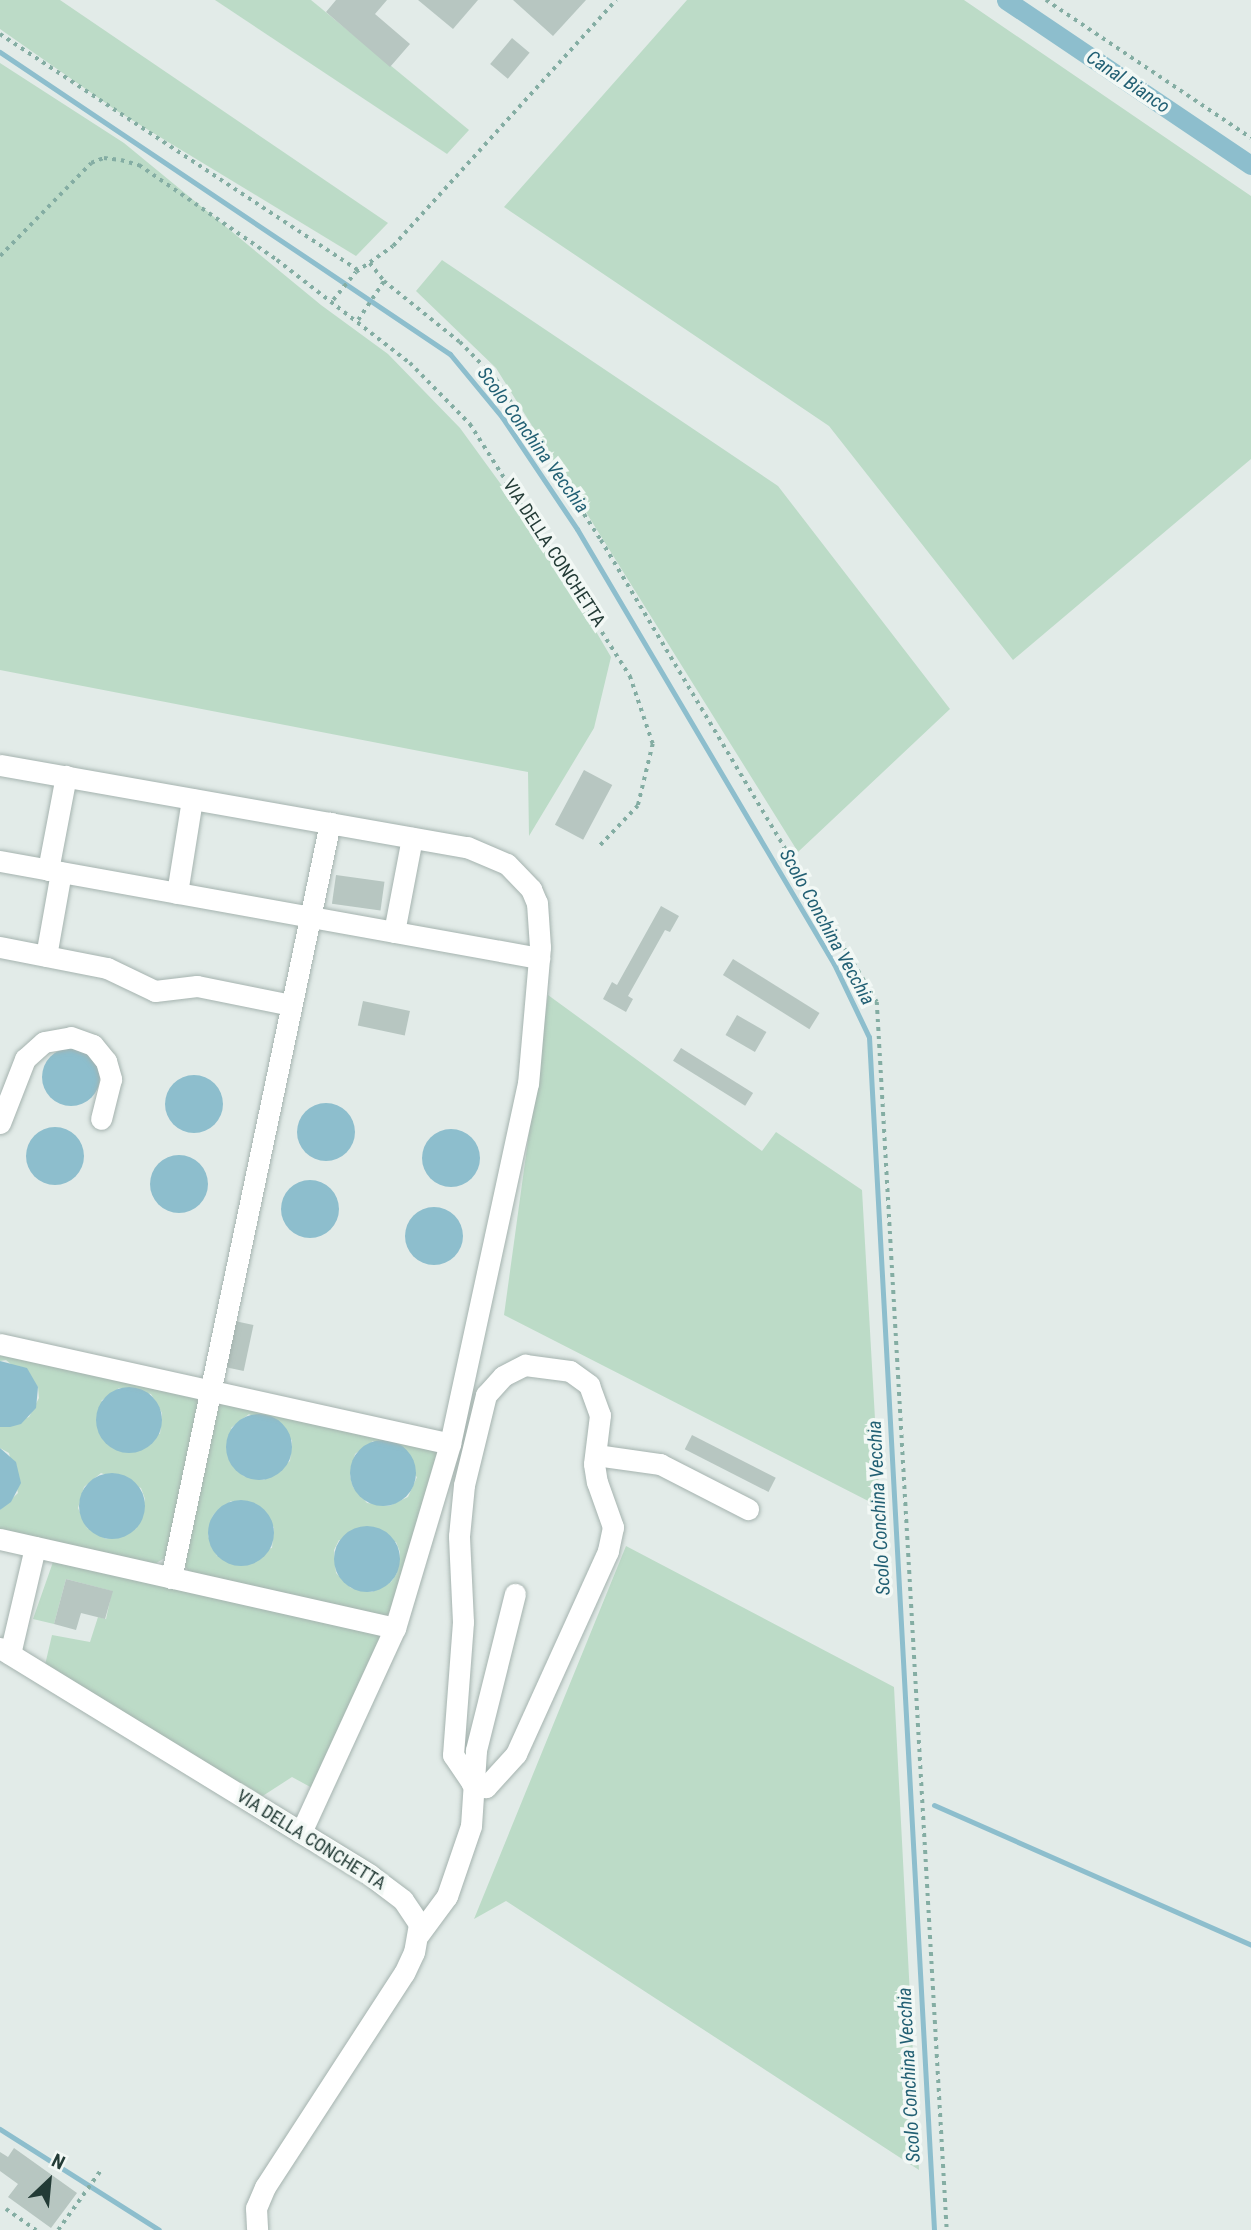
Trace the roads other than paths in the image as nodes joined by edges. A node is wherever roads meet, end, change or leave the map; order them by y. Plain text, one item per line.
1 (0, 765) edge
2 (66, 776) junction
3 (192, 799) junction
4 (330, 823) junction
5 (412, 838) junction
6 (0, 861) edge
7 (54, 871) junction
8 (177, 893) junction
9 (310, 918) junction
10 (394, 932) junction
11 (0, 947) edge
12 (46, 956) junction
13 (539, 958) junction
14 (291, 1005) junction
15 (101, 1119) dead end
16 (0, 1123) edge
17 (0, 1344) edge
18 (210, 1392) junction
19 (450, 1444) junction
20 (596, 1455) junction
21 (748, 1509) dead end
22 (0, 1539) edge
23 (35, 1547) junction
24 (171, 1578) junction
25 (515, 1594) dead end
26 (395, 1628) junction
27 (5, 1651) edge
28 (472, 1783) junction
29 (301, 1832) junction
30 (419, 1934) junction
31 (257, 2230) edge

1 - 2 street
2 - 3 street
2 - 7 street
3 - 4 street
3 - 8 street
4 - 5 street
4 - 9 street
5 - 10 street
5 - 13 street
6 - 7 street
7 - 8 street
7 - 12 street
8 - 9 street
9 - 10 street
9 - 14 street
10 - 13 street
11 - 12 street
12 - 14 street
13 - 19 street
14 - 18 street
15 - 16 street
17 - 18 street
18 - 19 street
18 - 24 street
19 - 26 street
20 - 21 street
20 - 28 street
20 - 28 street
22 - 23 street
23 - 24 street
23 - 27 street
24 - 26 street
25 - 28 street
26 - 29 street
27 - 29 street, VIA DELLA CONCHETTA
28 - 30 street
29 - 30 street, VIA DELLA CONCHETTA
30 - 31 street

